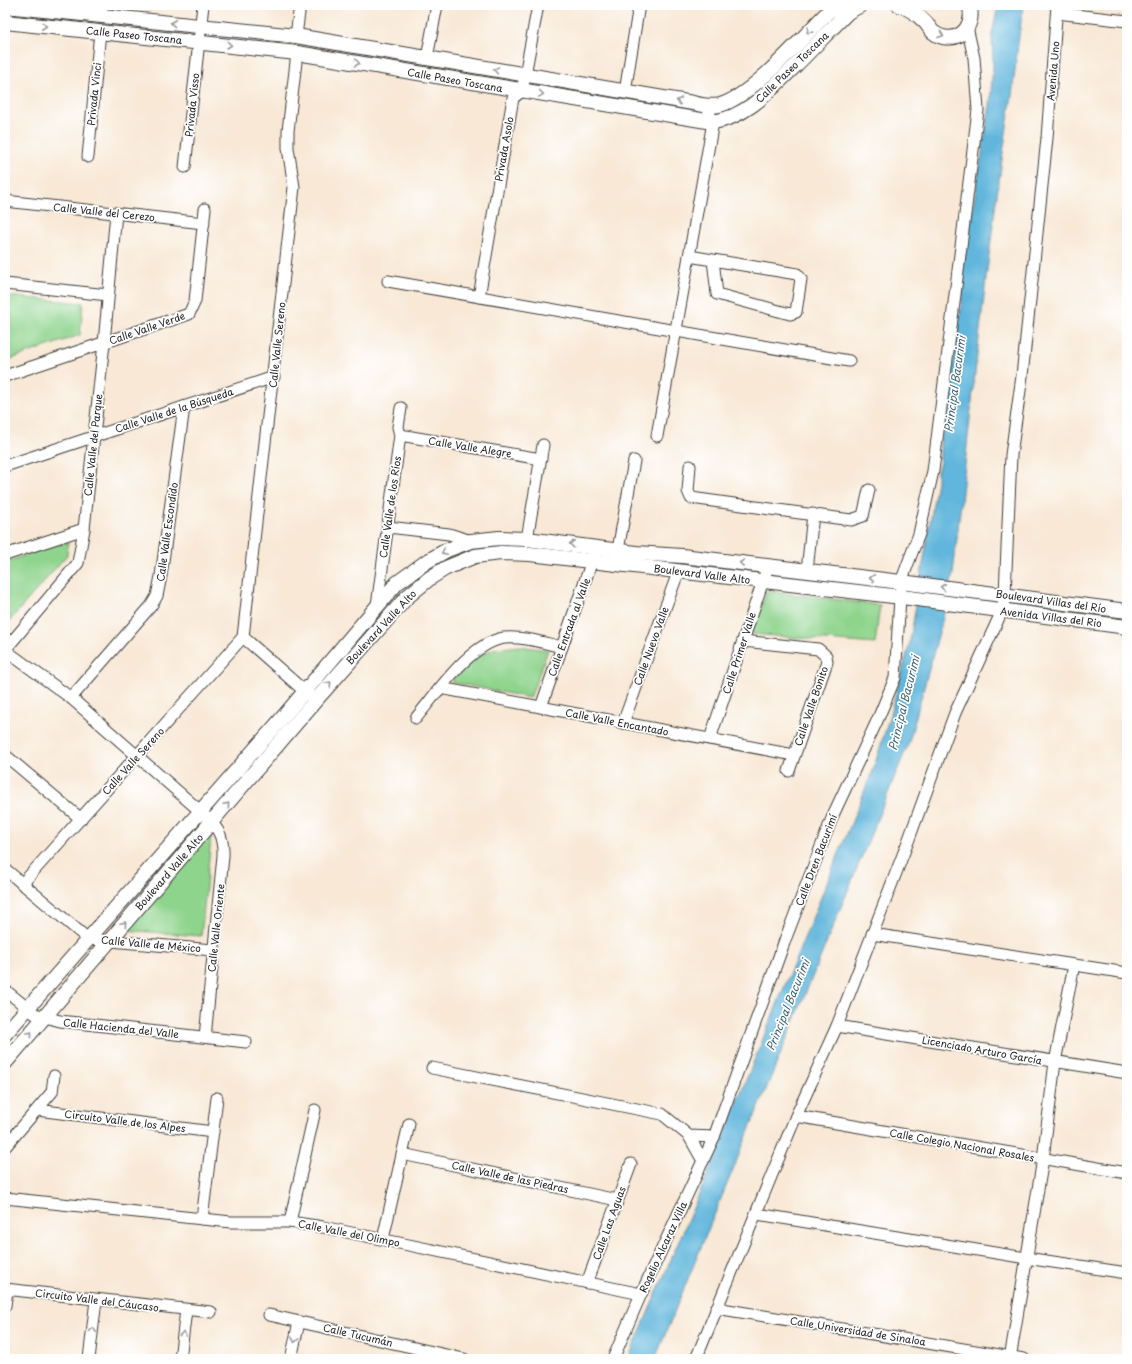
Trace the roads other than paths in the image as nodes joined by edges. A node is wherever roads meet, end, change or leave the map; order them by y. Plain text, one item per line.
1 (203, 5) edge
2 (300, 5) edge
3 (437, 5) edge
4 (538, 5) edge
5 (639, 5) edge
6 (861, 5) edge
7 (899, 5) edge
8 (926, 5) edge
9 (969, 5) edge
10 (5, 7) edge
11 (833, 8) edge
12 (1057, 9) edge
13 (102, 10) edge
14 (924, 20) junction
15 (1127, 20) edge
16 (5, 22) edge
17 (837, 24) junction
18 (200, 26) junction
19 (967, 27) junction
20 (100, 32) junction
21 (296, 36) junction
22 (199, 42) junction
23 (297, 53) junction
24 (427, 58) junction
25 (524, 75) junction
26 (759, 79) junction
27 (522, 91) junction
28 (625, 92) junction
29 (768, 93) junction
30 (706, 105) junction
31 (712, 122) junction
32 (88, 157) dead end
33 (185, 167) dead end
34 (5, 202) edge
35 (205, 209) dead end
36 (116, 214) junction
37 (204, 223) junction
38 (689, 256) junction
39 (713, 260) junction
40 (388, 281) dead end
41 (5, 284) edge
42 (108, 295) junction
43 (479, 297) junction
44 (676, 331) junction
45 (104, 343) junction
46 (849, 361) dead end
47 (5, 376) edge
48 (274, 376) junction
49 (184, 407) junction
50 (400, 408) dead end
51 (400, 435) junction
52 (94, 436) junction
53 (657, 436) dead end
54 (543, 445) dead end
55 (541, 459) junction
56 (634, 461) dead end
57 (5, 466) edge
58 (690, 466) dead end
59 (869, 490) dead end
60 (813, 514) junction
61 (388, 527) junction
62 (84, 529) junction
63 (527, 539) junction
64 (471, 541) junction
65 (597, 547) junction
66 (618, 550) junction
67 (5, 555) edge
68 (592, 561) junction
69 (768, 566) junction
70 (679, 570) junction
71 (807, 571) junction
72 (762, 581) junction
73 (906, 582) junction
74 (976, 592) joint
75 (1005, 594) junction
76 (905, 598) junction
77 (377, 606) junction
78 (976, 606) joint
79 (1002, 611) junction
80 (1127, 611) edge
81 (1127, 627) edge
82 (243, 637) junction
83 (743, 641) junction
84 (562, 647) junction
85 (5, 650) edge
86 (440, 688) junction
87 (304, 691) junction
88 (71, 698) junction
89 (314, 701) junction
90 (541, 707) junction
91 (416, 718) dead end
92 (623, 723) junction
93 (710, 739) junction
94 (5, 754) edge
95 (794, 755) junction
96 (137, 756) junction
97 (789, 771) dead end
98 (200, 811) junction
99 (81, 820) junction
100 (212, 822) junction
101 (5, 870) edge
102 (22, 884) junction
103 (872, 934) junction
104 (88, 939) junction
105 (111, 940) junction
106 (213, 950) junction
107 (1074, 965) junction
108 (1127, 973) edge
109 (5, 990) edge
110 (27, 1009) junction
111 (45, 1017) junction
112 (837, 1026) junction
113 (5, 1034) edge
114 (204, 1037) junction
115 (246, 1042) dead end
116 (1055, 1062) junction
117 (5, 1063) edge
118 (432, 1068) dead end
119 (1127, 1073) edge
120 (54, 1076) dead end
121 (217, 1098) dead end
122 (36, 1110) junction
123 (314, 1110) dead end
124 (796, 1116) junction
125 (409, 1124) dead end
126 (213, 1132) junction
127 (688, 1136) junction
128 (714, 1137) junction
129 (5, 1147) edge
130 (402, 1154) junction
131 (1043, 1159) junction
132 (703, 1162) junction
133 (631, 1164) dead end
134 (1127, 1173) edge
135 (5, 1198) edge
136 (618, 1200) junction
137 (757, 1214) junction
138 (202, 1219) junction
139 (290, 1222) junction
140 (383, 1239) junction
141 (1026, 1258) junction
142 (1127, 1273) edge
143 (587, 1283) junction
144 (6, 1289) edge
145 (641, 1294) junction
146 (96, 1300) junction
147 (5, 1306) edge
148 (716, 1308) junction
149 (186, 1310) junction
150 (211, 1312) dead end
151 (269, 1315) dead end
152 (299, 1322) junction
153 (437, 1356) edge
154 (1010, 1358) edge
155 (89, 1359) edge
156 (180, 1359) edge
157 (291, 1359) edge
158 (464, 1359) edge
159 (613, 1359) edge
160 (696, 1359) edge
161 (1024, 1359) edge

1 - 18 street, Privada Visso
2 - 21 street
3 - 24 street
4 - 25 street, Privada Asolo
5 - 28 street
6 - 17 street, Calle Paseo Toscana
7 - 14 street
8 - 14 street
9 - 19 street
10 - 13 street, Calle Paseo Toscana
11 - 17 street
11 -> 26 street, Calle Paseo Toscana
12 - 15 street
12 - 75 street, Avenida Uno
18 -> 13 street, Calle Paseo Toscana
14 -> 19 street
16 -> 20 street, Calle Paseo Toscana
17 - 29 street, Calle Paseo Toscana
18 - 21 street, Calle Paseo Toscana
18 - 22 street, Privada Visso
19 - 73 street, Calle Dren Bacurimí
20 - 22 street, Calle Paseo Toscana
20 - 32 street, Privada Vinci
21 - 24 street, Calle Paseo Toscana
22 -> 23 street, Calle Paseo Toscana
22 - 33 street, Privada Visso
23 -> 27 street, Calle Paseo Toscana
23 - 48 street, Calle Valle Sereno
25 -> 24 street, Calle Paseo Toscana
25 - 27 street, Privada Asolo
25 - 28 street, Calle Paseo Toscana
26 - 29 street
26 - 30 street, Calle Paseo Toscana
27 -> 31 street, Calle Paseo Toscana
27 - 43 street, Privada Asolo
30 -> 28 street, Calle Paseo Toscana
29 - 31 street, Calle Paseo Toscana
30 - 31 street
31 - 38 street
34 - 36 street, Calle Valle del Cerezo
35 - 37 street, Calle Valle Verde
36 - 37 street, Calle Valle del Cerezo
36 - 42 street, Calle Valle del Parque
37 - 45 street, Calle Valle Verde
38 - 39 street
38 - 44 street
39 - 39 street
40 - 43 street
41 - 42 street
42 - 45 street, Calle Valle del Parque
43 - 44 street
44 - 46 street
44 - 53 street
45 - 47 street, Calle Valle Verde
45 - 52 street, Calle Valle del Parque
48 - 49 street, Calle Valle de la Búsqueda
48 - 82 street, Calle Valle Sereno
49 - 52 street, Calle Valle de la Búsqueda
49 - 88 street, Calle Valle Escondido
50 - 51 street, Calle Valle de los Ríos
51 - 55 street, Calle Valle Alegre
51 - 61 street, Calle Valle de los Ríos
52 - 57 street, Calle Valle de la Búsqueda
52 - 62 street, Calle Valle del Parque
54 - 55 street
55 - 63 street
56 - 66 street
58 - 60 street
59 - 60 street
60 - 71 street
61 - 64 street
61 - 77 street, Calle Valle de los Ríos
62 - 67 street
62 - 85 street, Calle Valle del Parque
63 - 64 street, Boulevard Valle Alto
65 -> 63 street, Boulevard Valle Alto
64 -> 77 street, Boulevard Valle Alto
65 - 66 street, Boulevard Valle Alto
65 - 68 street, Calle Entrada al Valle
69 -> 66 street, Boulevard Valle Alto
68 - 70 street, Boulevard Valle Alto
68 - 84 street, Calle Entrada al Valle
89 -> 68 street, Boulevard Valle Alto
69 - 71 street, Boulevard Valle Alto
69 - 72 street, Calle Primer Valle
70 - 72 street, Boulevard Valle Alto
70 - 92 street, Calle Nuevo Valle
73 -> 71 street, Boulevard Valle Alto
72 - 76 street, Boulevard Valle Alto
72 - 83 street, Calle Primer Valle
74 -> 73 street, Boulevard Valle Alto
73 - 76 street, Calle Dren Bacurimí
74 - 75 street, Boulevard Villas del Río
75 - 79 street, Avenida Uno
75 - 80 street, Boulevard Villas del Río
76 - 78 street, Boulevard Valle Alto
76 - 128 street, Calle Dren Bacurimí
77 - 87 street, Boulevard Valle Alto
78 - 79 street, Avenida Villas del Rio
79 - 81 street, Avenida Villas del Rio
79 - 103 street, Avenida Uno
82 - 87 street
82 - 96 street, Calle Valle Sereno
83 - 93 street, Calle Primer Valle
83 - 95 street, Calle Valle Bonito
84 - 86 street
84 - 90 street, Calle Entrada al Valle
85 - 88 street, Calle Valle Oriente
86 - 90 street, Calle Valle Encantado
86 - 91 street
87 - 89 street
87 - 98 street, Boulevard Valle Alto
88 - 96 street, Calle Valle Oriente
100 -> 89 street, Boulevard Valle Alto
90 - 92 street, Calle Valle Encantado
92 - 93 street, Calle Valle Encantado
93 - 95 street, Calle Valle Encantado
94 - 99 street
95 - 97 street, Calle Valle Bonito
96 - 98 street, Calle Valle Oriente
96 - 99 street, Calle Valle Sereno
98 - 100 street, Calle Valle Oriente
98 - 104 street, Boulevard Valle Alto
99 - 102 street, Calle Valle Sereno
105 -> 100 street, Boulevard Valle Alto
100 - 106 street, Calle Valle Oriente
101 - 102 street
102 - 104 street
103 - 107 street
103 - 112 street, Avenida Uno
104 - 105 street, Calle Valle de México
104 - 110 street, Boulevard Valle Alto
105 - 106 street, Calle Valle de México
105 - 111 street, Boulevard Valle Alto
106 - 114 street, Calle Valle Oriente
107 - 108 street
107 - 116 street
109 - 110 street, Calle Hacienda del Valle
110 - 111 street, Calle Hacienda del Valle
110 - 113 street, Boulevard Valle Alto
111 - 114 street, Calle Hacienda del Valle
117 -> 111 street, Boulevard Valle Alto
112 - 116 street, Licenciado Arturo García
112 - 124 street, Avenida Uno
114 - 115 street, Calle Hacienda del Valle
116 - 119 street, Licenciado Arturo García
116 - 131 street
118 - 127 street
120 - 122 street
121 - 126 street
122 - 126 street, Circuito Valle de los Alpes
122 - 129 street
123 - 139 street
124 - 131 street, Calle Colegio Nacional Rosales
124 - 137 street, Avenida Uno
125 - 130 street
126 - 138 street
127 - 128 street
127 - 132 street
128 - 132 street, Rogelio Alcaraz Villa
130 - 136 street, Calle Valle de las Piedras
130 - 140 street
131 - 134 street, Calle Colegio Nacional Rosales
131 - 141 street
132 - 145 street, Rogelio Alcaraz Villa
133 - 136 street, Calle Las Aguas
135 - 138 street, Calle Valle del Olimpo
136 - 143 street, Calle Las Aguas
137 - 141 street
137 - 148 street, Avenida Uno
138 - 139 street, Calle Valle del Olimpo
139 - 140 street, Calle Valle del Olimpo
140 - 143 street, Calle Valle del Olimpo
141 - 142 street
141 - 154 street
143 - 145 street, Calle Valle del Olimpo
144 - 146 street, Circuito Valle del Cáucaso
144 - 147 street, Circuito Valle del Cáucaso
145 - 159 street, Rogelio Alcaraz Villa
146 - 149 street, Circuito Valle del Cáucaso
155 -> 146 street
148 - 154 street, Calle Universidad de Sinaloa
148 - 160 street, Avenida Uno
149 - 150 street, Circuito Valle del Cáucaso
156 -> 149 street
151 - 152 street, Calle Tucumán
152 - 153 street, Calle Tucumán
152 -> 157 street
153 - 158 street, Calle Tucumán
154 - 161 street, Calle Universidad de Sinaloa

